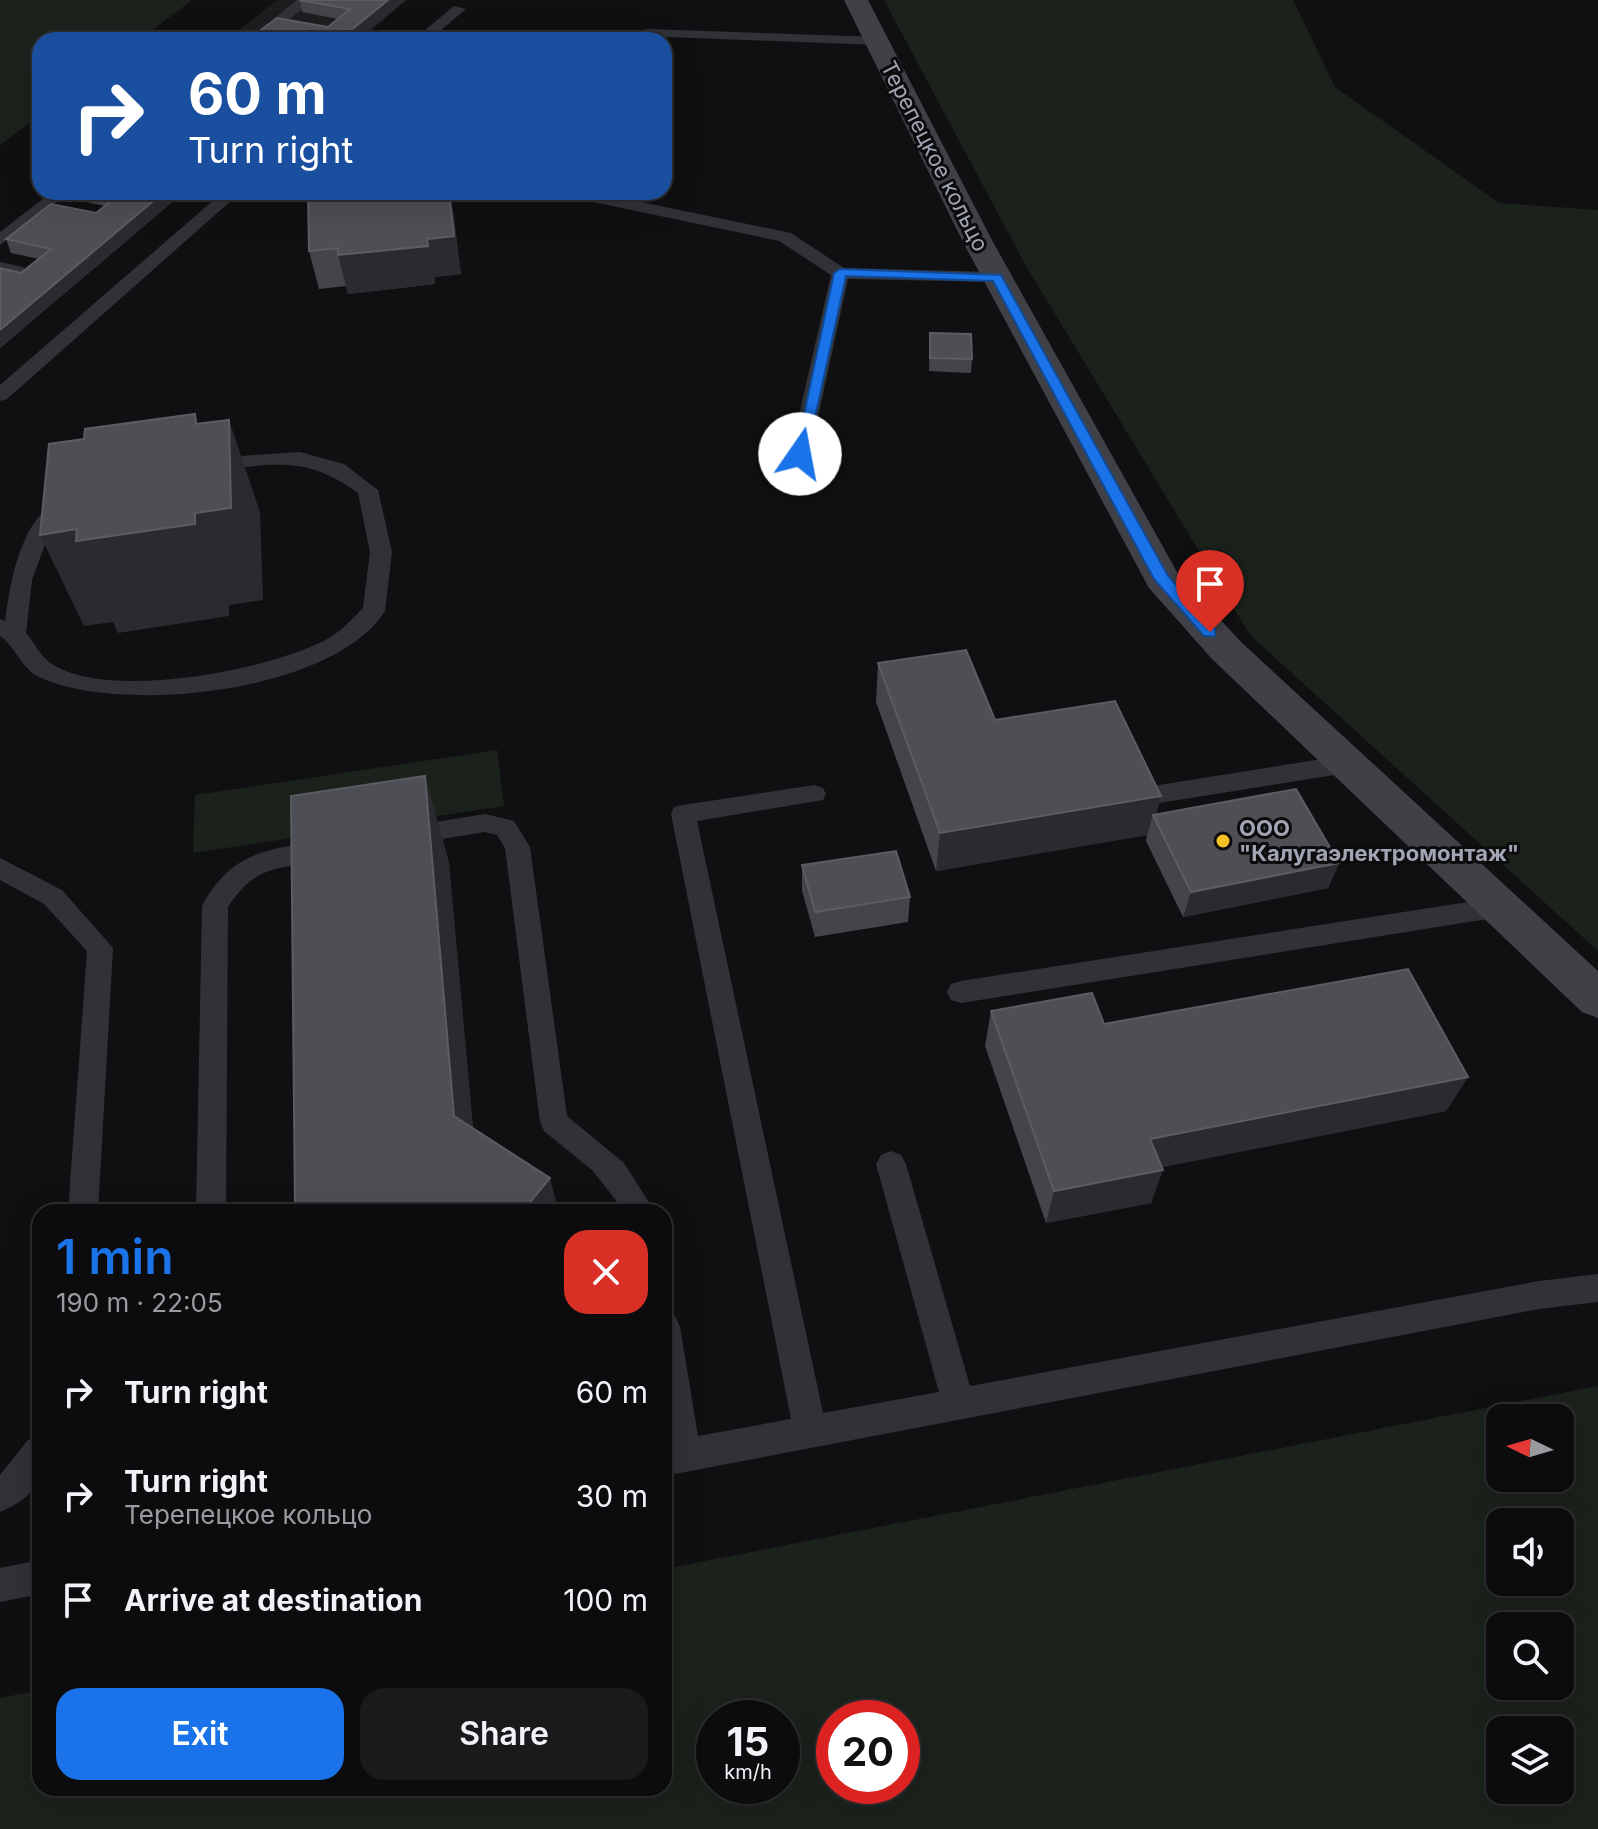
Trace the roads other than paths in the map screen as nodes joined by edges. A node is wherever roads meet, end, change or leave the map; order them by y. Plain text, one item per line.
1 (306, 0) edge
2 (856, 0) edge
3 (459, 9) dead end
4 (265, 32) edge
5 (430, 32) edge
6 (672, 34) edge
7 (877, 41) junction
8 (52, 200) edge
9 (224, 200) edge
10 (607, 200) edge
11 (46, 205) junction
12 (71, 211) edge
13 (0, 240) edge
14 (840, 273) junction
15 (997, 277) junction
16 (0, 395) edge
17 (800, 454) dead end
18 (188, 468) edge
19 (79, 498) edge
20 (8, 630) edge
21 (1347, 764) junction
22 (814, 794) dead end
23 (1159, 794) edge
24 (377, 841) edge
25 (347, 846) edge
26 (0, 868) edge
27 (1500, 907) junction
28 (961, 992) dead end
29 (1598, 999) edge
30 (891, 1164) dead end
31 (84, 1204) edge
32 (211, 1204) edge
33 (636, 1204) edge
34 (1598, 1288) edge
35 (958, 1401) junction
36 (810, 1430) junction
37 (672, 1431) edge
38 (674, 1457) edge
39 (32, 1463) edge
40 (0, 1495) edge
41 (32, 1579) edge
42 (0, 1585) edge

1 - 4 lane
2 - 7 street, Терепецкое кольцо
3 - 5 lane
6 - 7 lane
7 - 15 street, Терепецкое кольцо
8 - 11 lane
9 - 16 lane
10 - 14 lane
11 - 12 lane
11 - 13 lane
14 - 15 lane
14 - 17 lane
15 - 21 street, Терепецкое кольцо
18 - 20 lane
19 - 20 lane
21 - 23 lane
21 - 27 street, Терепецкое кольцо
22 - 36 lane
24 - 33 lane
25 - 32 lane
26 - 31 lane
27 - 28 lane
27 - 29 street, Терепецкое кольцо
30 - 35 lane
34 - 35 lane
35 - 36 lane
36 - 38 lane
37 - 38 lane
39 - 40 lane
41 - 42 lane

